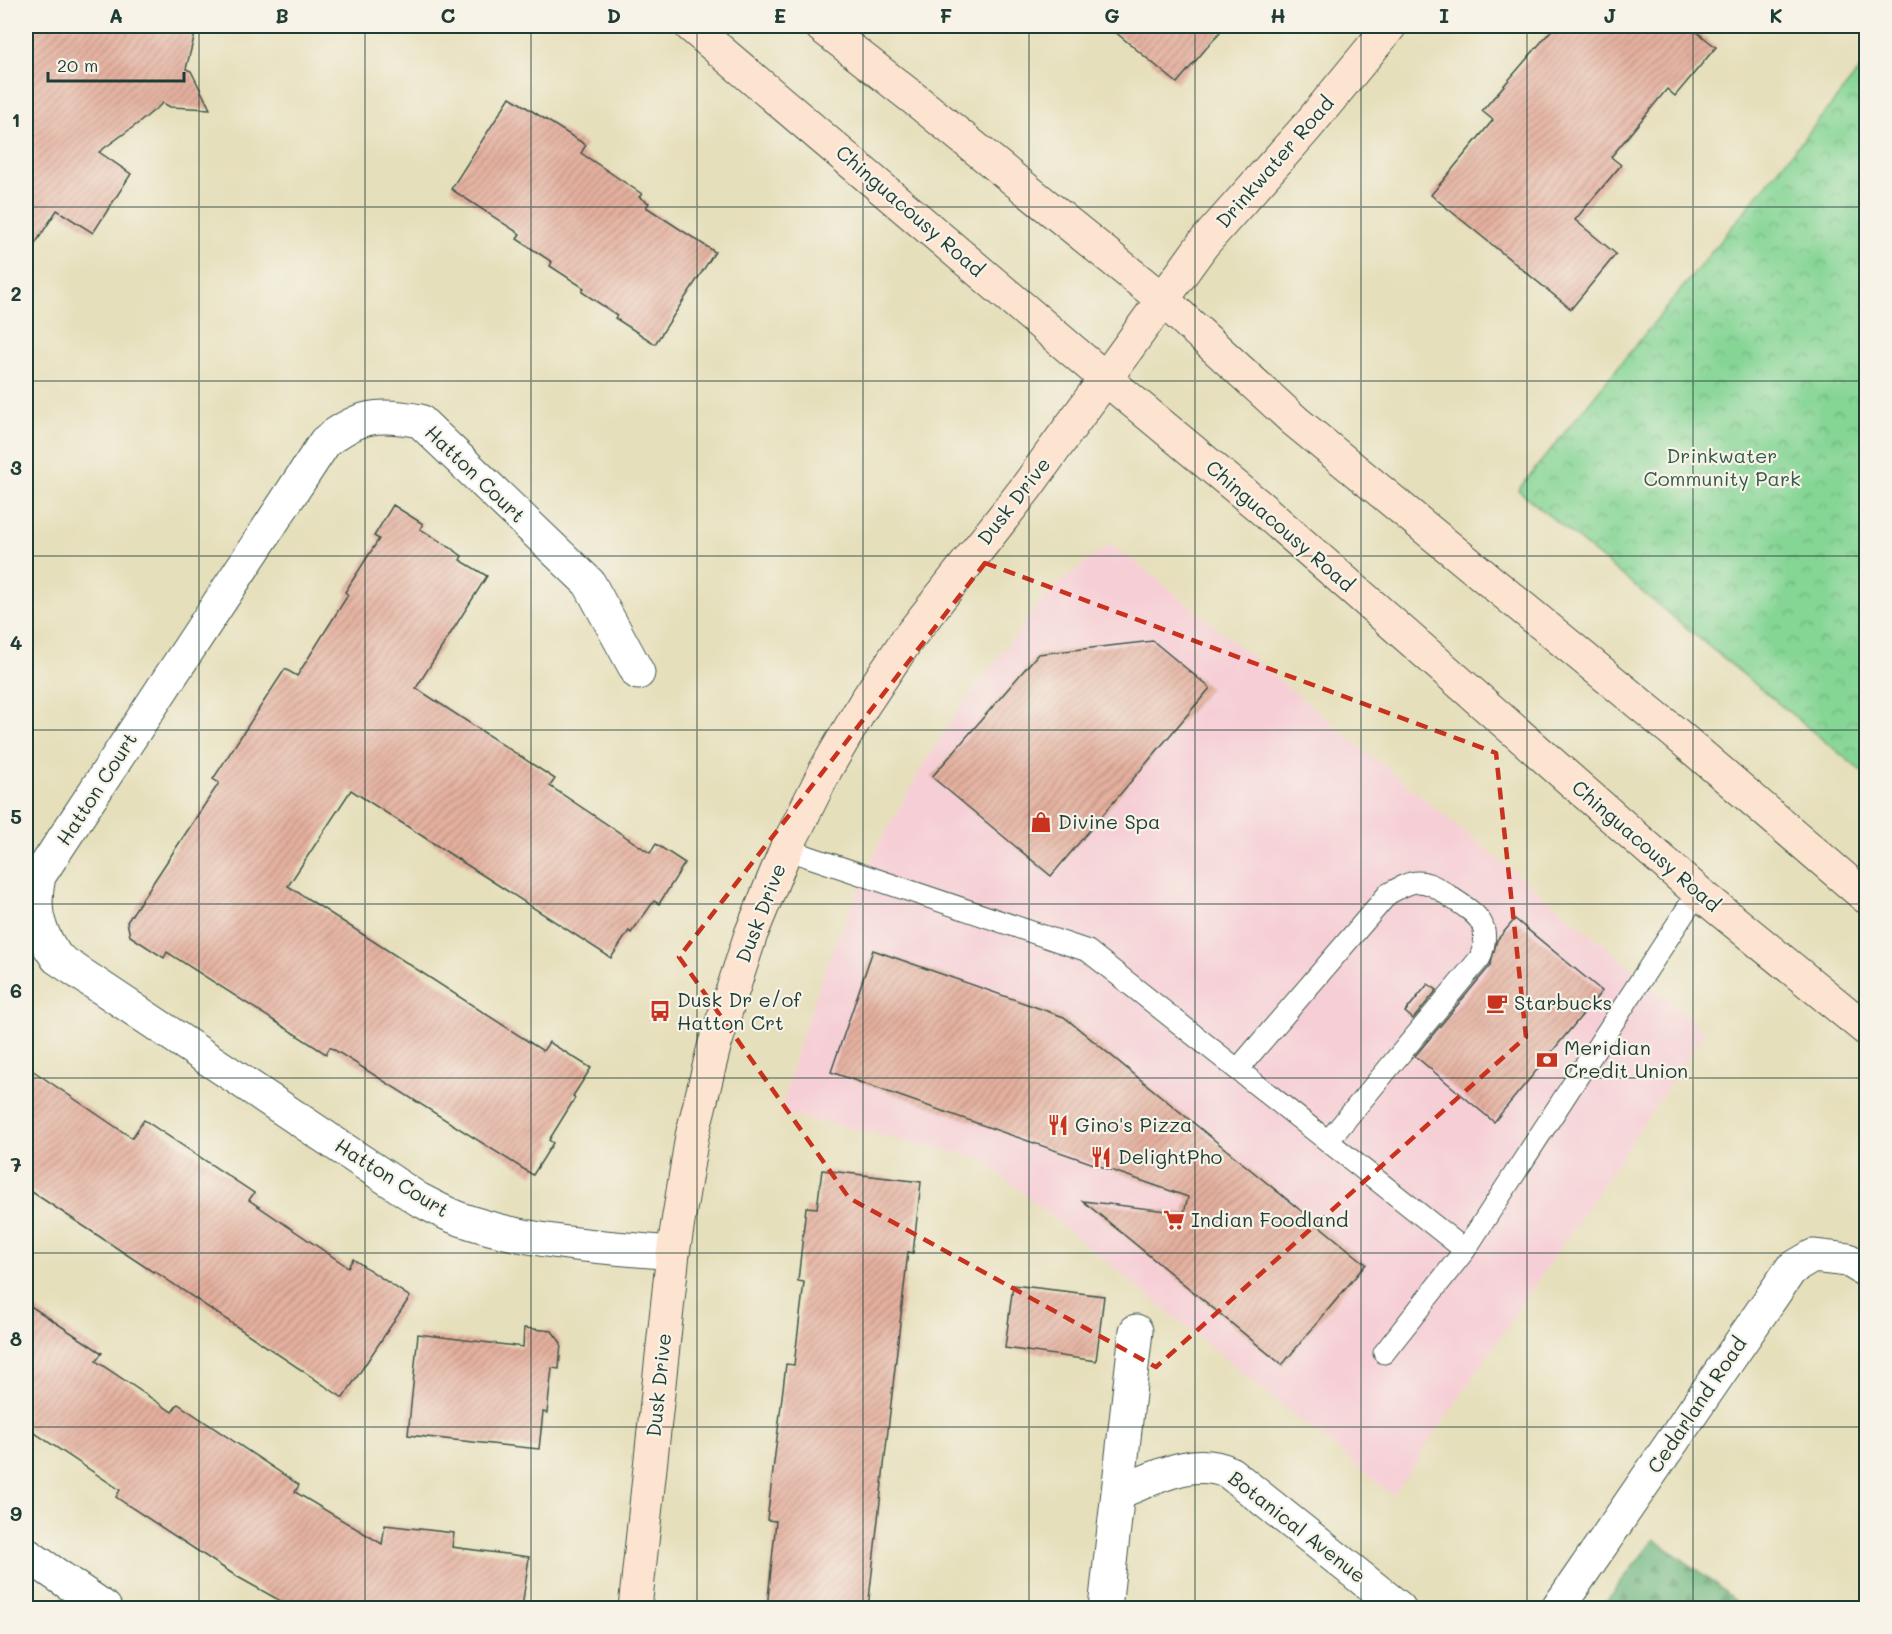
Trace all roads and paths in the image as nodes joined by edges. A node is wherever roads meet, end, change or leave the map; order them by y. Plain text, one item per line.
1 (691, 26) edge
2 (821, 26) edge
3 (1390, 26) edge
4 (1163, 300) junction
5 (1106, 379) junction
6 (638, 673) dead end
7 (786, 849) junction
8 (1698, 892) junction
9 (1866, 897) edge
10 (1866, 1029) edge
11 (1238, 1069) junction
12 (1328, 1141) junction
13 (1465, 1250) junction
14 (673, 1253) junction
15 (1866, 1271) edge
16 (1136, 1331) dead end
17 (1384, 1353) dead end
18 (1119, 1492) junction
19 (26, 1554) edge
20 (105, 1608) edge
21 (635, 1608) edge
22 (1105, 1608) edge
23 (1399, 1608) edge
24 (1558, 1608) edge

1 - 5 main road, Chinguacousy Road
2 - 4 main road
3 - 4 main road, Drinkwater Road
4 - 5 main road, Drinkwater Road
4 - 9 main road
5 - 7 main road, Dusk Drive
5 - 8 main road, Chinguacousy Road
6 - 14 street, Hatton Court
7 - 11 lane
7 - 14 main road, Dusk Drive
8 - 10 main road, Chinguacousy Road
8 - 13 lane
11 - 12 lane
11 - 12 lane
12 - 13 lane
13 - 17 lane
14 - 21 main road, Dusk Drive
15 - 24 street, Cedarland Road
16 - 18 street
18 - 22 street
18 - 23 street, Botanical Avenue
19 - 20 street

